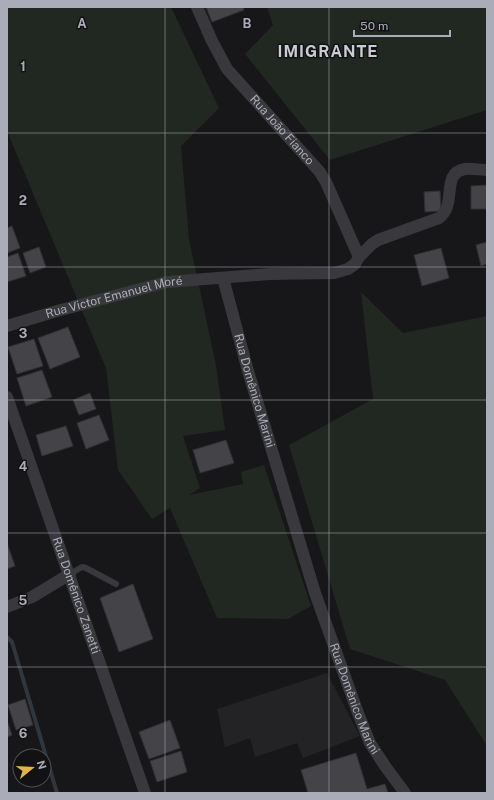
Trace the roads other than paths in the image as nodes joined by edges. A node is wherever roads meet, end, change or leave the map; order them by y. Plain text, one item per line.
1 (197, 7) edge
2 (487, 170) edge
3 (359, 257) junction
4 (223, 278) junction
5 (7, 326) edge
6 (7, 398) edge
7 (70, 574) junction
8 (116, 584) dead end
9 (7, 607) edge
10 (145, 793) edge
11 (405, 793) edge

1 - 3 street, Rua João Fianco
2 - 3 street
3 - 4 street
4 - 5 street, Rua Victor Emanuel Moré
4 - 11 street, Rua Domênico Marini
6 - 7 street, Rua Domênico Zanetti
7 - 8 lane
7 - 9 street
7 - 10 street, Rua Domênico Zanetti

